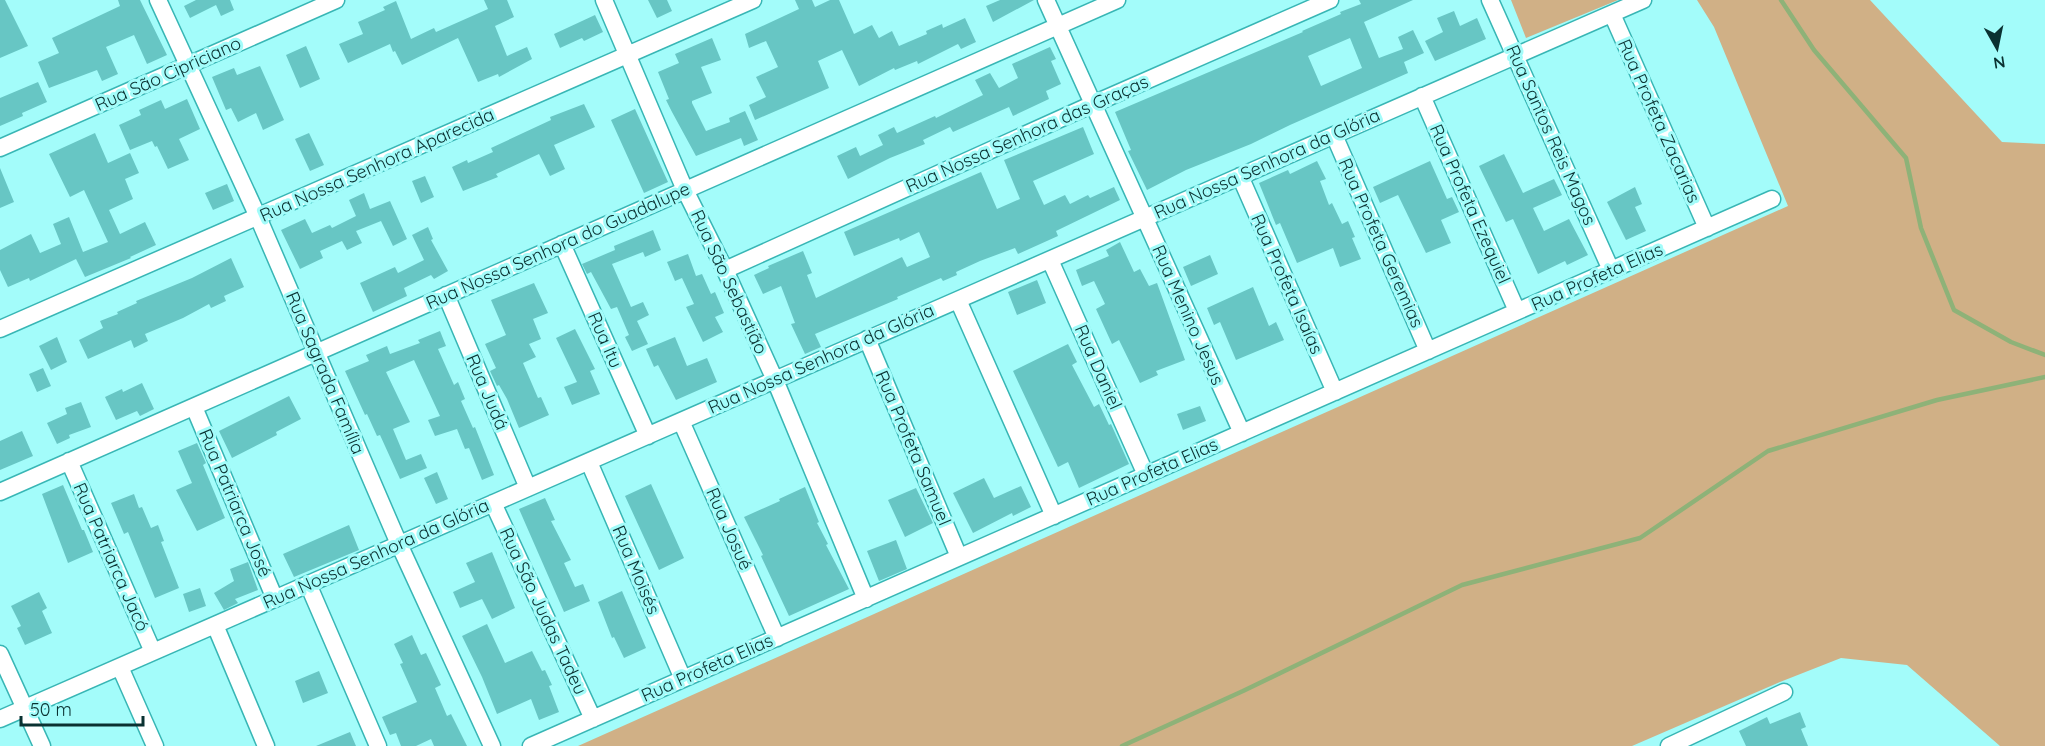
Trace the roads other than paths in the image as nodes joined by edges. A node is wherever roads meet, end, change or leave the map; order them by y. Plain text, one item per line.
1 (158, 0) edge
2 (336, 0) edge
3 (604, 0) edge
4 (753, 0) edge
5 (1046, 0) edge
6 (1117, 0) edge
7 (1330, 0) edge
8 (1490, 0) edge
9 (1643, 0) edge
10 (1612, 14) junction
11 (1058, 26) junction
12 (628, 55) junction
13 (1515, 56) junction
14 (189, 65) junction
15 (1422, 96) junction
16 (1093, 104) junction
17 (1334, 135) junction
18 (0, 148) edge
19 (1240, 176) junction
20 (686, 190) junction
21 (1772, 199) dead end
22 (258, 217) junction
23 (1144, 218) junction
24 (1707, 228) junction
25 (562, 244) junction
26 (1050, 260) junction
27 (725, 270) junction
28 (1611, 270) junction
29 (446, 296) junction
30 (958, 300) junction
31 (1517, 311) junction
32 (0, 329) edge
33 (867, 339) junction
34 (1428, 351) junction
35 (316, 352) junction
36 (775, 380) junction
37 (1335, 392) junction
38 (194, 406) junction
39 (681, 421) junction
40 (1242, 433) junction
41 (648, 436) junction
42 (69, 461) junction
43 (589, 462) junction
44 (1146, 475) junction
45 (528, 488) junction
46 (0, 492) edge
47 (493, 503) junction
48 (1054, 516) junction
49 (399, 544) junction
50 (959, 557) junction
51 (308, 584) junction
52 (276, 598) junction
53 (866, 599) junction
54 (215, 625) junction
55 (777, 638) junction
56 (153, 652) junction
57 (0, 654) edge
58 (120, 667) junction
59 (683, 679) junction
60 (1784, 692) dead end
61 (25, 708) junction
62 (0, 719) edge
63 (593, 719) junction
64 (1707, 738) edge
65 (42, 746) edge
66 (155, 746) edge
67 (266, 746) edge
68 (378, 746) edge
69 (492, 746) edge
70 (531, 746) edge
71 (1669, 746) edge

1 - 14 street, Rua Sagrada Família
2 - 14 street, Rua São Cipriciano
3 - 12 street, Rua São Sebastião
4 - 12 street, Rua Nossa Senhora Aparecida
5 - 11 street, Rua Menino Jesus
6 - 11 street, Rua Nossa Senhora do Guadalupe
7 - 16 street, Rua Nossa Senhora das Graças
8 - 13 street, Rua Santos Reis Magos
9 - 10 street, Rua Nossa Senhora da Glória
10 - 13 street, Rua Nossa Senhora da Glória
10 - 24 street, Rua Profeta Zacarias
11 - 16 street, Rua Menino Jesus
11 - 20 street, Rua Nossa Senhora do Guadalupe
12 - 20 street, Rua São Sebastião
12 - 22 street, Rua Nossa Senhora Aparecida
13 - 15 street, Rua Nossa Senhora da Glória
13 - 28 street, Rua Santos Reis Magos
14 - 18 street, Rua São Cipriciano
14 - 22 street, Rua Sagrada Família
15 - 17 street, Rua Nossa Senhora da Glória
15 - 31 street, Rua Profeta Ezequiel
16 - 23 street, Rua Menino Jesus
16 - 27 street, Rua Nossa Senhora das Graças
17 - 19 street, Rua Nossa Senhora da Glória
17 - 34 street, Rua Profeta Geremias
19 - 23 street, Rua Nossa Senhora da Glória
19 - 37 street, Rua Profeta Isaías
20 - 25 street, Rua Nossa Senhora do Guadalupe
20 - 27 street, Rua São Sebastião
21 - 24 street, Rua Profeta Elias
22 - 32 street, Rua Nossa Senhora Aparecida
22 - 35 street, Rua Sagrada Família
23 - 26 street, Rua Nossa Senhora da Glória
23 - 40 street, Rua Menino Jesus
24 - 28 street, Rua Profeta Elias
25 - 29 street, Rua Nossa Senhora do Guadalupe
25 - 41 street, Rua Itu
26 - 30 street, Rua Nossa Senhora da Glória
26 - 44 street, Rua Daniel
27 - 36 street, Rua São Sebastião
28 - 31 street, Rua Profeta Elias
29 - 35 street, Rua Nossa Senhora do Guadalupe
29 - 45 street, Rua Judá
30 - 33 street, Rua Nossa Senhora da Glória
30 - 48 street
31 - 34 street, Rua Profeta Elias
33 - 36 street, Rua Nossa Senhora da Glória
33 - 50 street, Rua Profeta Samuel
34 - 37 street, Rua Profeta Elias
35 - 38 street, Rua Nossa Senhora do Guadalupe
35 - 49 street, Rua Sagrada Família
36 - 39 street, Rua Nossa Senhora da Glória
36 - 53 street, Rua São Sebastião
37 - 40 street, Rua Profeta Elias
38 - 42 street, Rua Nossa Senhora do Guadalupe
38 - 52 street, Rua Patriarca José
39 - 41 street, Rua Nossa Senhora da Glória
39 - 55 street, Rua Josué
40 - 44 street, Rua Profeta Elias
41 - 43 street, Rua Nossa Senhora da Glória
42 - 46 street, Rua Nossa Senhora do Guadalupe
42 - 56 street, Rua Patriarca Jacó
43 - 45 street, Rua Nossa Senhora da Glória
43 - 59 street, Rua Moisés
44 - 48 street, Rua Profeta Elias
45 - 47 street, Rua Nossa Senhora da Glória
47 - 49 street, Rua Nossa Senhora da Glória
47 - 63 street, Rua São Judas Tadeu
48 - 50 street, Rua Profeta Elias
49 - 51 street, Rua Nossa Senhora da Glória
49 - 69 street, Rua Sagrada Família
50 - 53 street, Rua Profeta Elias
51 - 52 street, Rua Nossa Senhora da Glória
51 - 68 street
52 - 54 street, Rua Nossa Senhora da Glória
53 - 55 street, Rua Profeta Elias
54 - 56 street, Rua Nossa Senhora da Glória
54 - 67 street
55 - 59 street, Rua Profeta Elias
56 - 58 street, Rua Nossa Senhora da Glória
57 - 61 street
58 - 61 street, Rua Nossa Senhora da Glória
58 - 66 street
59 - 63 street, Rua Profeta Elias
60 - 64 street
61 - 62 street, Rua Nossa Senhora da Glória
61 - 65 street
63 - 70 street, Rua Profeta Elias
64 - 71 street

